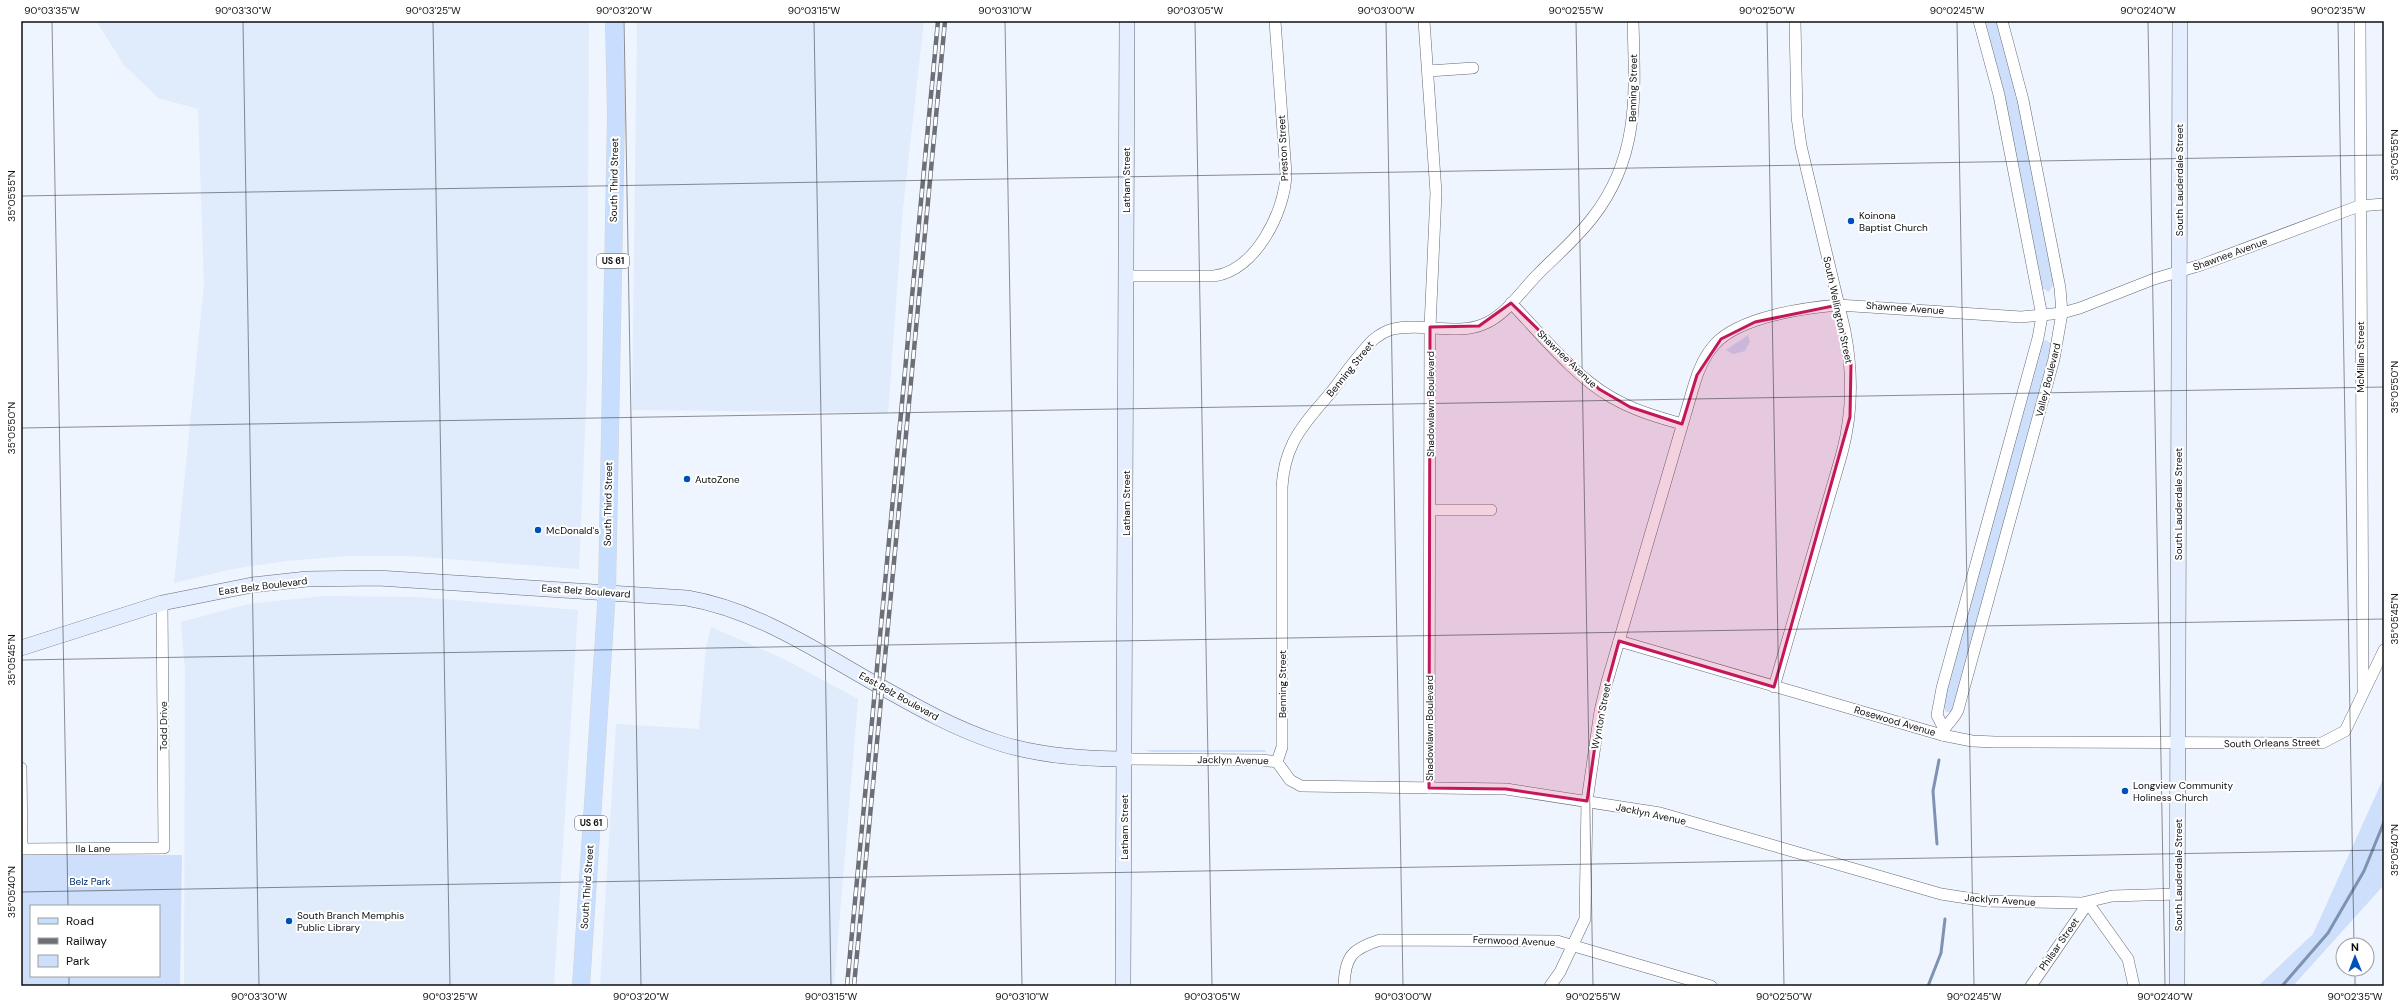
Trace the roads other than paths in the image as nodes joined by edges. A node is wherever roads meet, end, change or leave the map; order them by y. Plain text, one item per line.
1 (614, 21) edge
2 (1127, 21) edge
3 (1275, 21) edge
4 (1424, 21) edge
5 (1632, 21) edge
6 (1795, 21) edge
7 (1979, 21) edge
8 (2002, 21) edge
9 (2180, 21) edge
10 (2360, 21) edge
11 (1473, 68) dead end
12 (1428, 71) junction
13 (2384, 204) edge
14 (2359, 206) junction
15 (2179, 272) junction
16 (1126, 276) junction
17 (1511, 303) junction
18 (1838, 305) junction
19 (2062, 313) junction
20 (2042, 316) junction
21 (1430, 327) junction
22 (1682, 424) junction
23 (1430, 510) junction
24 (1491, 510) dead end
25 (607, 592) junction
26 (162, 603) junction
27 (1620, 641) junction
28 (21, 648) edge
29 (2384, 650) edge
30 (1774, 687) junction
31 (2363, 693) junction
32 (1943, 732) junction
33 (2179, 744) junction
34 (1125, 759) junction
35 (1277, 762) junction
36 (21, 768) edge
37 (1429, 788) junction
38 (1587, 801) junction
39 (164, 848) joint
40 (22, 849) edge
41 (2178, 894) junction
42 (2088, 903) junction
43 (1571, 946) junction
44 (581, 986) edge
45 (1124, 986) edge
46 (1344, 986) edge
47 (1550, 986) edge
48 (1711, 986) edge
49 (2031, 986) edge
50 (2134, 986) edge
51 (2177, 986) edge

1 - 25 main road, South Third Street / US 61
2 - 16 street, Latham Street
3 - 16 street, Preston Street
4 - 12 street, Shadowlawn Boulevard
5 - 17 street, Benning Street
6 - 18 street, South Wellington Street
7 - 20 street, Valley Boulevard
8 - 19 street, Valley Boulevard
9 - 15 street, South Lauderdale Street
10 - 14 street, McMillan Street
11 - 12 street
12 - 21 street, Shadowlawn Boulevard
13 - 14 street, Shawnee Avenue
14 - 15 street, Shawnee Avenue
14 - 31 street, McMillan Street
15 - 19 street, Shawnee Avenue
15 - 33 street, South Lauderdale Street
16 - 34 street, Latham Street
17 - 21 street, Benning Street
17 - 22 street, Shawnee Avenue
18 - 20 street, Shawnee Avenue
18 - 22 street, Shawnee Avenue
18 - 30 street, South Wellington Street
19 - 20 street, Shawnee Avenue
19 - 32 street, Valley Boulevard
20 - 32 street, Valley Boulevard
21 - 23 street, Shadowlawn Boulevard
21 - 35 street, Benning Street
22 - 27 street, Wynton Street
23 - 24 street
23 - 37 street, Shadowlawn Boulevard
25 - 26 street, East Belz Boulevard
25 - 34 street, East Belz Boulevard
25 - 44 main road, South Third Street / US 61
26 - 28 street, East Belz Boulevard
26 - 39 street, Todd Drive
27 - 30 street, Rosewood Avenue
27 - 38 street, Wynton Street
29 - 31 street, South Orleans Street
30 - 32 street, Rosewood Avenue
31 - 33 street, South Orleans Street
32 - 33 street, Rosewood Avenue
33 - 41 street, South Lauderdale Street
34 - 35 street, Jacklyn Avenue
34 - 45 street, Latham Street
35 - 37 street, Jacklyn Avenue
36 - 40 street
37 - 38 street, Jacklyn Avenue
38 - 42 street, Jacklyn Avenue
38 - 43 street, Wynton Street
39 - 40 street, Ila Lane
41 - 42 street, Jacklyn Avenue
41 - 51 street, South Lauderdale Street
42 - 49 street, Philsar Street
42 - 50 street
43 - 46 street, Fernwood Avenue
43 - 47 street, Wynton Street
43 - 48 street, Fernwood Avenue

